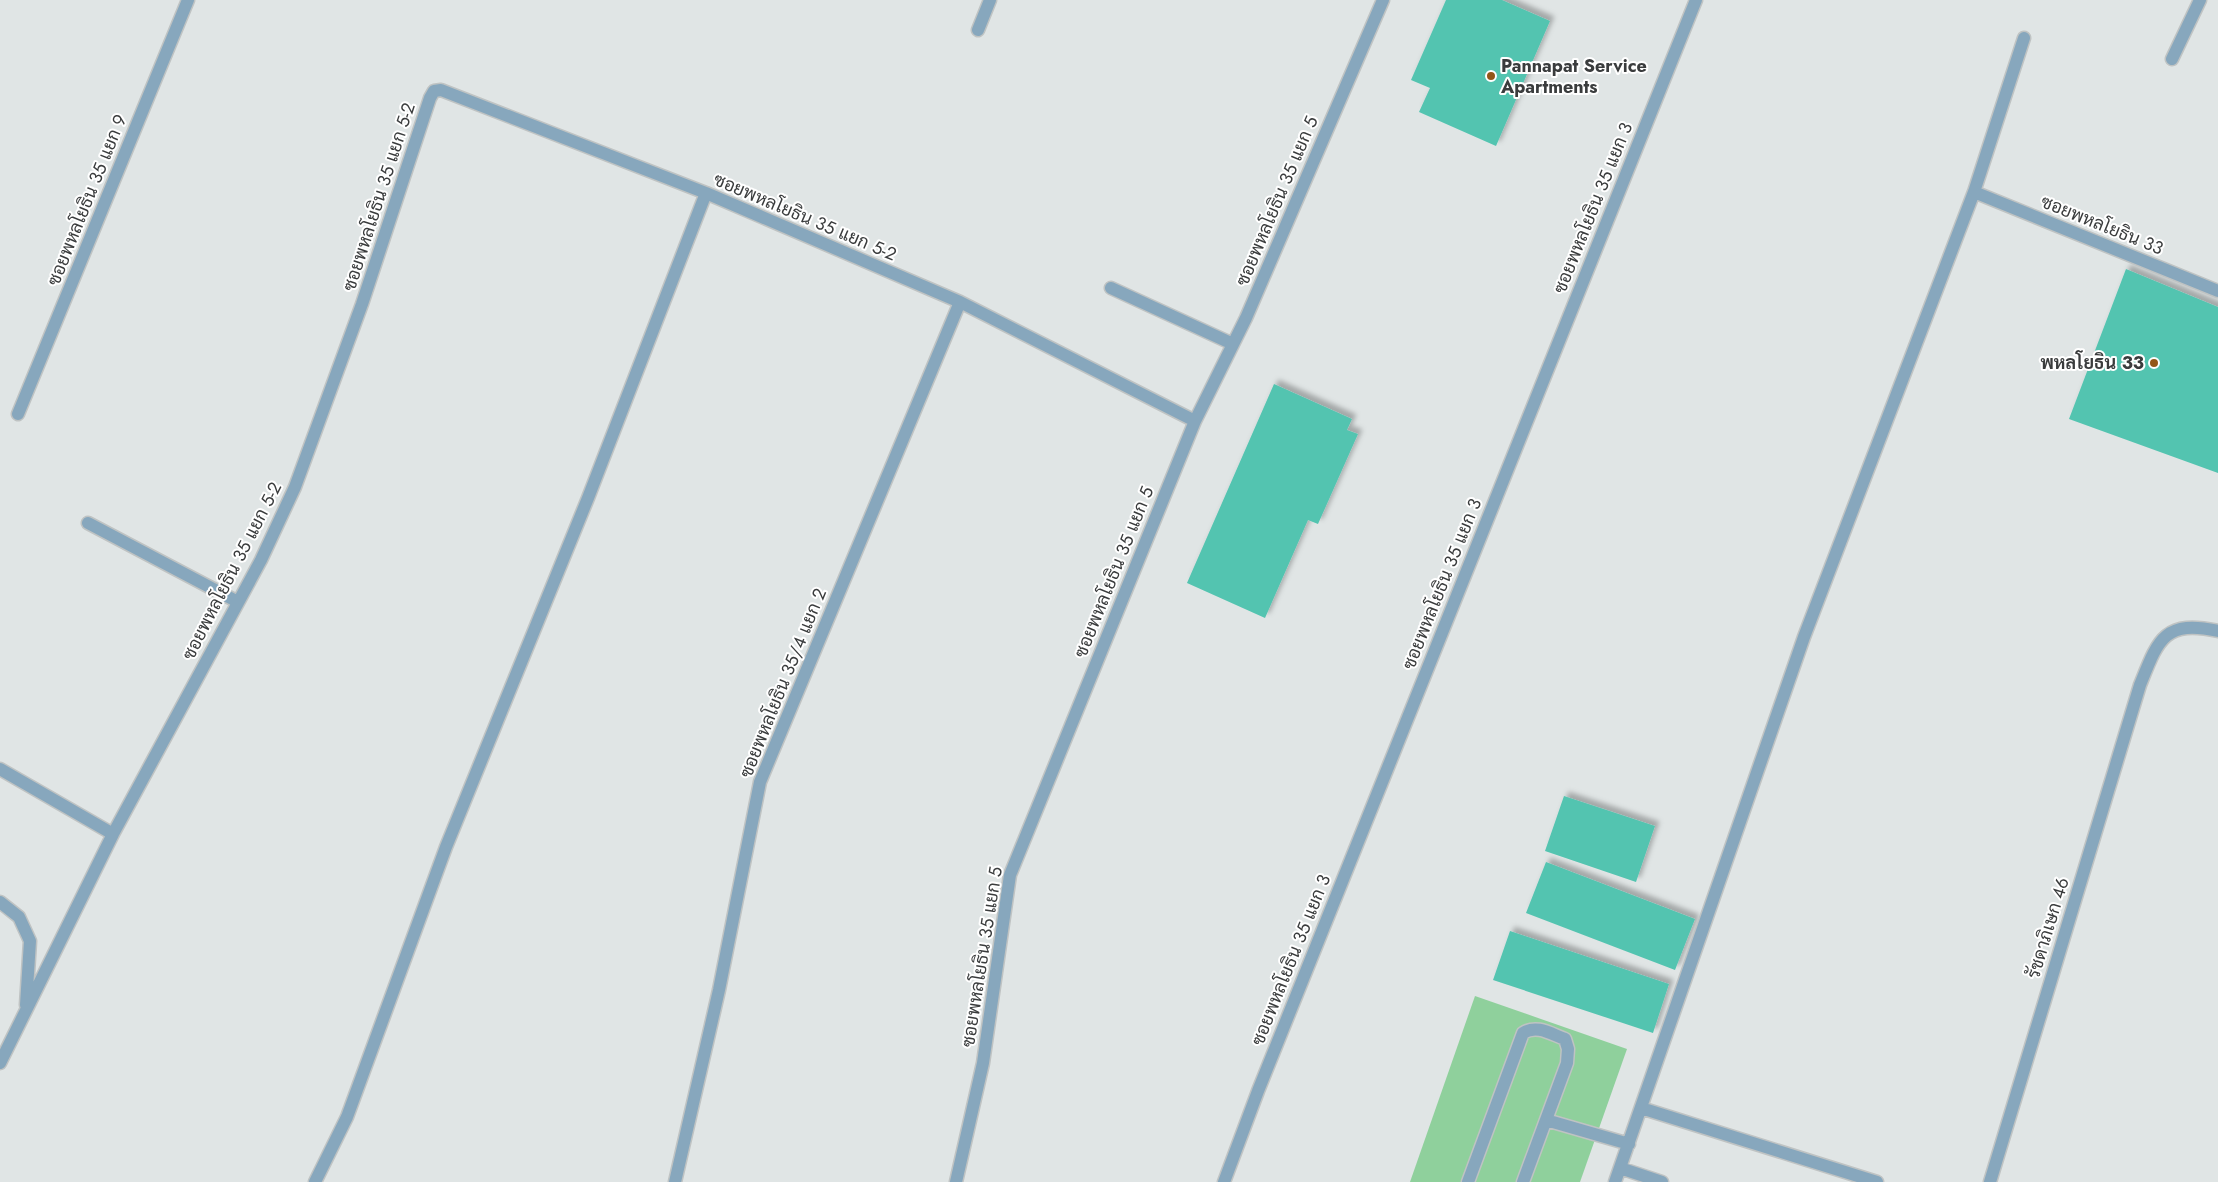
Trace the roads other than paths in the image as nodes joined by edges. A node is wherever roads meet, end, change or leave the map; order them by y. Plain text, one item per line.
1 (188, 0) edge
2 (990, 0) edge
3 (1383, 0) edge
4 (1696, 0) edge
5 (2200, 0) edge
6 (978, 30) dead end
7 (2024, 38) dead end
8 (2172, 58) dead end
9 (1974, 192) junction
10 (706, 193) junction
11 (1111, 288) dead end
12 (2218, 291) edge
13 (960, 302) junction
14 (1233, 344) junction
15 (18, 414) dead end
16 (1196, 421) junction
17 (88, 523) dead end
18 (238, 602) junction
19 (2218, 631) edge
20 (0, 769) edge
21 (113, 834) junction
22 (0, 902) edge
23 (25, 1012) junction
24 (0, 1063) edge
25 (1641, 1108) junction
26 (1546, 1120) junction
27 (1629, 1144) junction
28 (1620, 1168) junction
29 (315, 1182) edge
30 (675, 1182) edge
31 (956, 1182) edge
32 (1224, 1182) edge
33 (1468, 1182) edge
34 (1523, 1182) edge
35 (1615, 1182) edge
36 (1662, 1182) edge
37 (1877, 1182) edge
38 (1990, 1182) edge

1 - 15 street, ซอยพหลโยธิน 35 แยก 9
2 - 6 street
3 - 14 street, ซอยพหลโยธิน 35 แยก 5
4 - 32 street, ซอยพหลโยธิน 35 แยก 3
5 - 8 street
7 - 9 street
9 - 12 street, ซอยพหลโยธิน 33
9 - 25 street
10 - 13 street, ซอยพหลโยธิน 35 แยก 5-2
10 - 18 street, ซอยพหลโยธิน 35 แยก 5-2
10 - 29 street
11 - 14 street
13 - 16 street, ซอยพหลโยธิน 35 แยก 5-2
13 - 30 street, ซอยพหลโยธิน 35/4 แยก 2
14 - 16 street, ซอยพหลโยธิน 35 แยก 5
16 - 31 street, ซอยพหลโยธิน 35 แยก 5
17 - 18 street
18 - 21 street, ซอยพหลโยธิน 35 แยก 5-2
19 - 38 street, รัชดาภิเษก 46
20 - 21 street
21 - 23 street, ซอยพหลโยธิน 35 แยก 5-2
22 - 23 street
23 - 24 street, ซอยพหลโยธิน 35 แยก 5-2
25 - 27 street
25 - 37 street
26 - 27 street
26 - 33 street
26 - 34 street
27 - 28 street
28 - 35 street
28 - 36 street

